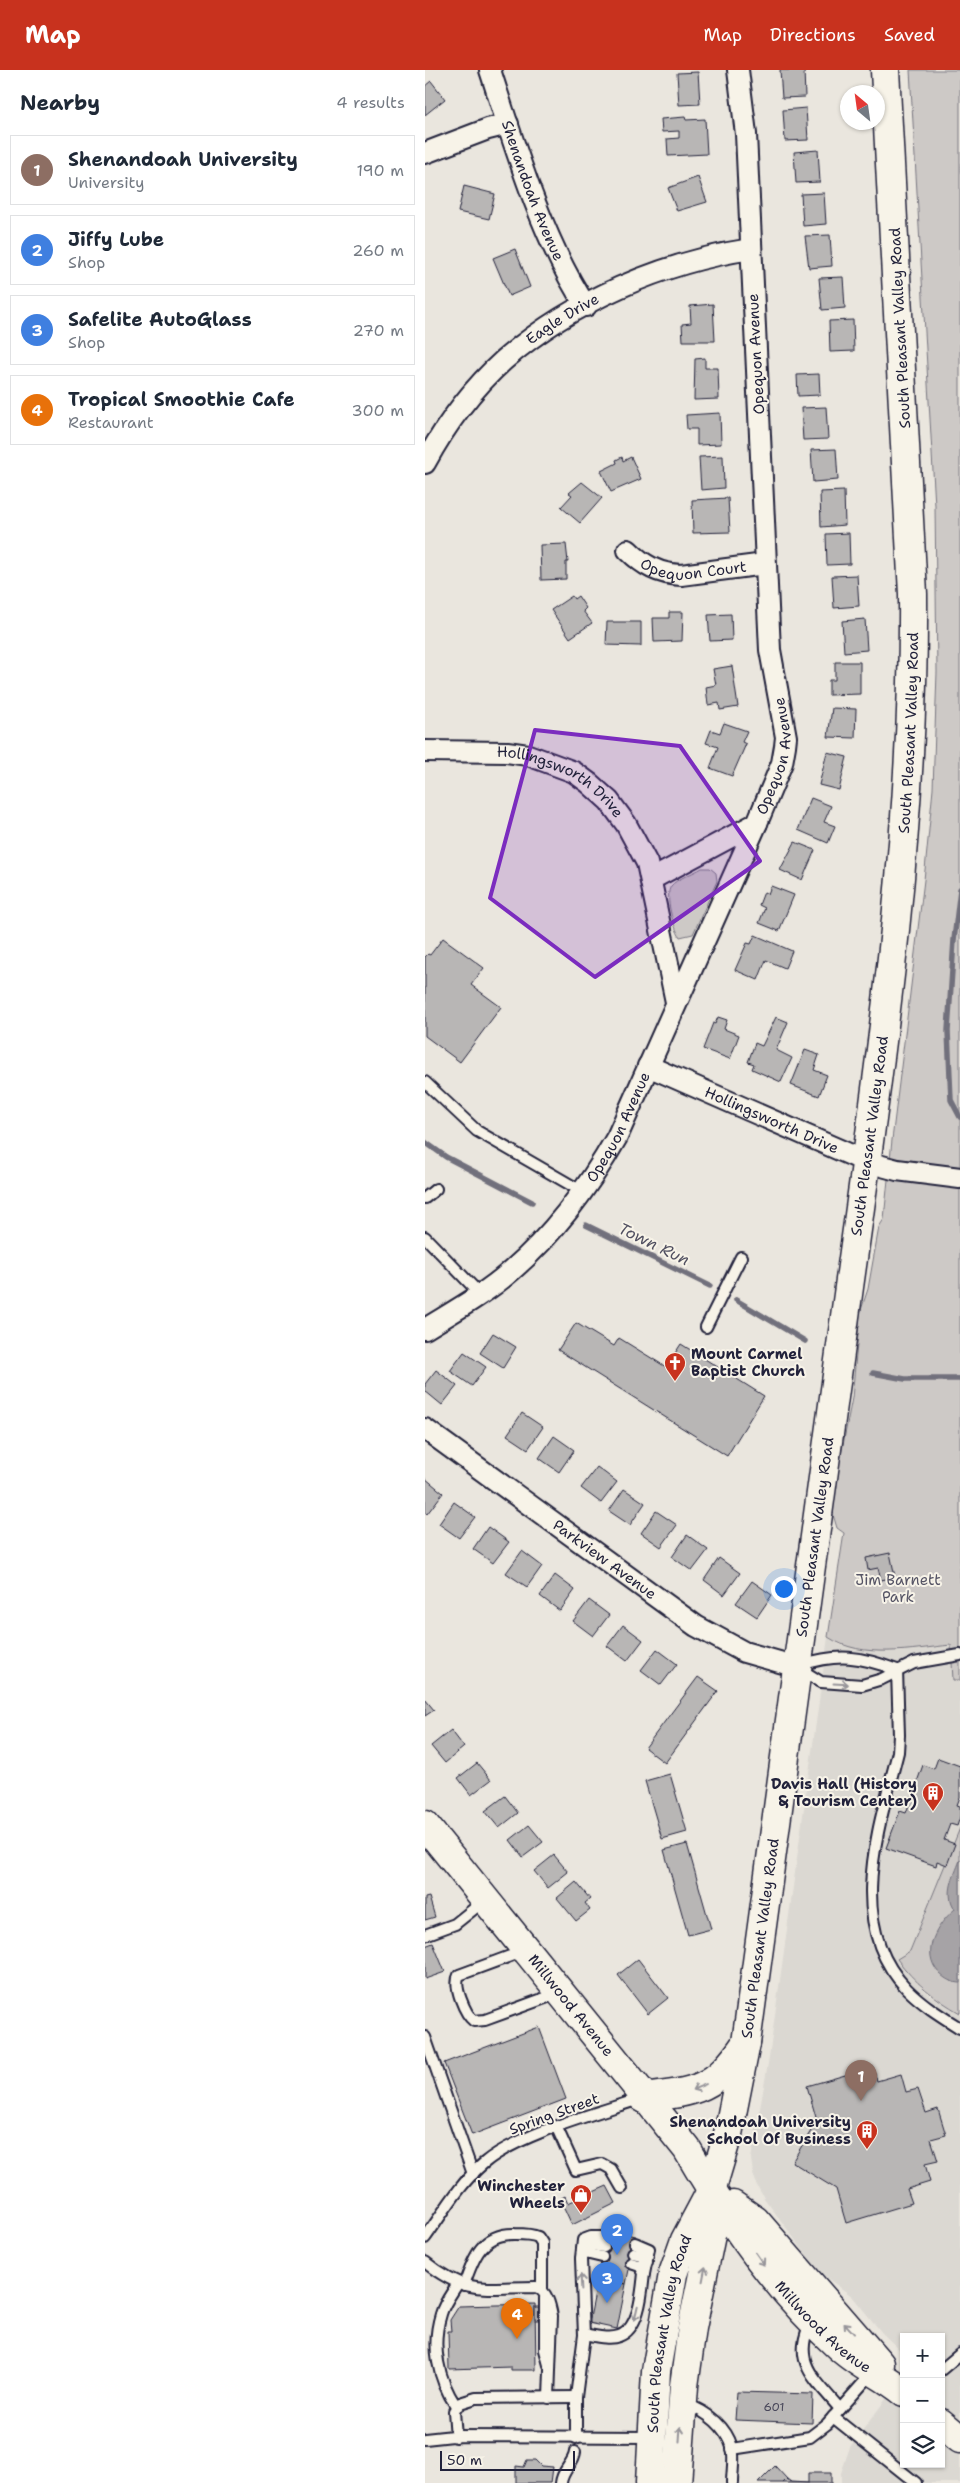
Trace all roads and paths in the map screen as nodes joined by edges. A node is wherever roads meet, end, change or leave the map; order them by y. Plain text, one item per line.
1 (490, 70) edge
2 (738, 70) edge
3 (885, 70) edge
4 (508, 124) junction
5 (425, 153) edge
6 (751, 249) junction
7 (586, 306) junction
8 (425, 463) edge
9 (628, 550) dead end
10 (765, 564) junction
11 (425, 751) edge
12 (757, 823) junction
13 (651, 879) junction
14 (676, 1002) junction
15 (648, 1066) junction
16 (425, 1082) edge
17 (867, 1162) junction
18 (960, 1178) edge
19 (436, 1189) dead end
20 (583, 1192) junction
21 (425, 1198) edge
22 (425, 1237) edge
23 (741, 1257) dead end
24 (480, 1294) junction
25 (706, 1327) dead end
26 (425, 1329) edge
27 (425, 1429) edge
28 (960, 1655) edge
29 (797, 1666) junction
30 (897, 1670) junction
31 (425, 1825) edge
32 (486, 1900) junction
33 (425, 1935) edge
34 (528, 1950) junction
35 (562, 1992) junction
36 (960, 2028) edge
37 (425, 2037) edge
38 (746, 2042) junction
39 (643, 2098) junction
40 (557, 2128) junction
41 (473, 2174) junction
42 (622, 2188) dead end
43 (711, 2191) junction
44 (425, 2238) edge
45 (581, 2254) junction
46 (425, 2262) edge
47 (643, 2279) junction
48 (461, 2284) junction
49 (543, 2292) junction
50 (807, 2329) junction
51 (584, 2332) junction
52 (960, 2354) edge
53 (945, 2367) edge
54 (891, 2378) edge
55 (549, 2398) junction
56 (576, 2398) junction
57 (682, 2402) junction
58 (456, 2406) junction
59 (836, 2413) junction
60 (945, 2426) edge
61 (456, 2437) junction
62 (652, 2437) junction
63 (576, 2438) junction
64 (960, 2439) edge
65 (425, 2440) edge
66 (732, 2448) junction
67 (575, 2452) dead end
68 (561, 2483) edge
69 (651, 2483) edge
70 (677, 2483) edge
71 (732, 2483) edge
72 (916, 2483) edge

1 - 4 street, Shenandoah Avenue
2 - 6 street, Opequon Avenue
3 - 17 main road, South Pleasant Valley Road
4 - 5 street
4 - 7 street, Shenandoah Avenue
6 - 7 street, Eagle Drive
6 - 10 street, Opequon Avenue
7 - 8 street, Eagle Drive
9 - 10 street, Opequon Court
10 - 12 street, Opequon Avenue
11 - 13 street, Hollingsworth Drive
12 - 13 street
12 - 14 street, Opequon Avenue
13 - 14 street, Hollingsworth Drive
14 - 15 street, Opequon Avenue
15 - 17 street, Hollingsworth Drive
15 - 20 street, Opequon Avenue
16 - 20 lane
17 - 18 street, Hollingsworth Drive
17 - 29 main road, South Pleasant Valley Road
19 - 21 lane
20 - 24 street, Opequon Avenue
22 - 24 lane
23 - 25 lane
24 - 26 street, Opequon Avenue
27 - 29 street, Parkview Avenue
28 - 30 lane
29 - 30 lane
29 -> 30 lane
29 - 38 main road, South Pleasant Valley Road
30 - 36 lane
31 - 32 main road, Millwood Avenue
32 - 33 lane
32 - 34 main road, Millwood Avenue
34 - 35 main road, Millwood Avenue
34 - 35 lane
35 - 39 main road, Millwood Avenue
37 - 41 lane
38 -> 39 main road
38 - 43 main road, South Pleasant Valley Road
39 - 40 lane, Spring Street
39 - 43 main road, Millwood Avenue
40 - 41 lane, Spring Street
40 - 42 lane
41 - 44 lane, Spring Street
43 -> 50 main road, Millwood Avenue
54 -> 43 main road, Millwood Avenue
57 -> 43 main road, South Pleasant Valley Road
43 - 62 main road, South Pleasant Valley Road
45 - 45 lane
51 -> 45 lane
46 - 48 lane
47 - 47 lane
47 -> 51 lane
48 - 49 lane
48 - 49 lane
48 - 58 lane
49 - 55 lane
50 - 54 main road, Millwood Avenue
50 - 59 lane
51 - 56 lane
52 - 53 lane
54 - 59 lane
55 - 56 lane
55 - 58 lane
56 - 63 lane
57 - 66 lane
70 -> 57 main road, South Pleasant Valley Road
58 - 61 lane
59 - 66 lane
59 - 72 lane
60 - 64 main road
61 - 63 lane
61 - 65 lane
62 - 63 lane
62 - 69 main road, South Pleasant Valley Road
66 - 71 lane
67 - 68 lane

